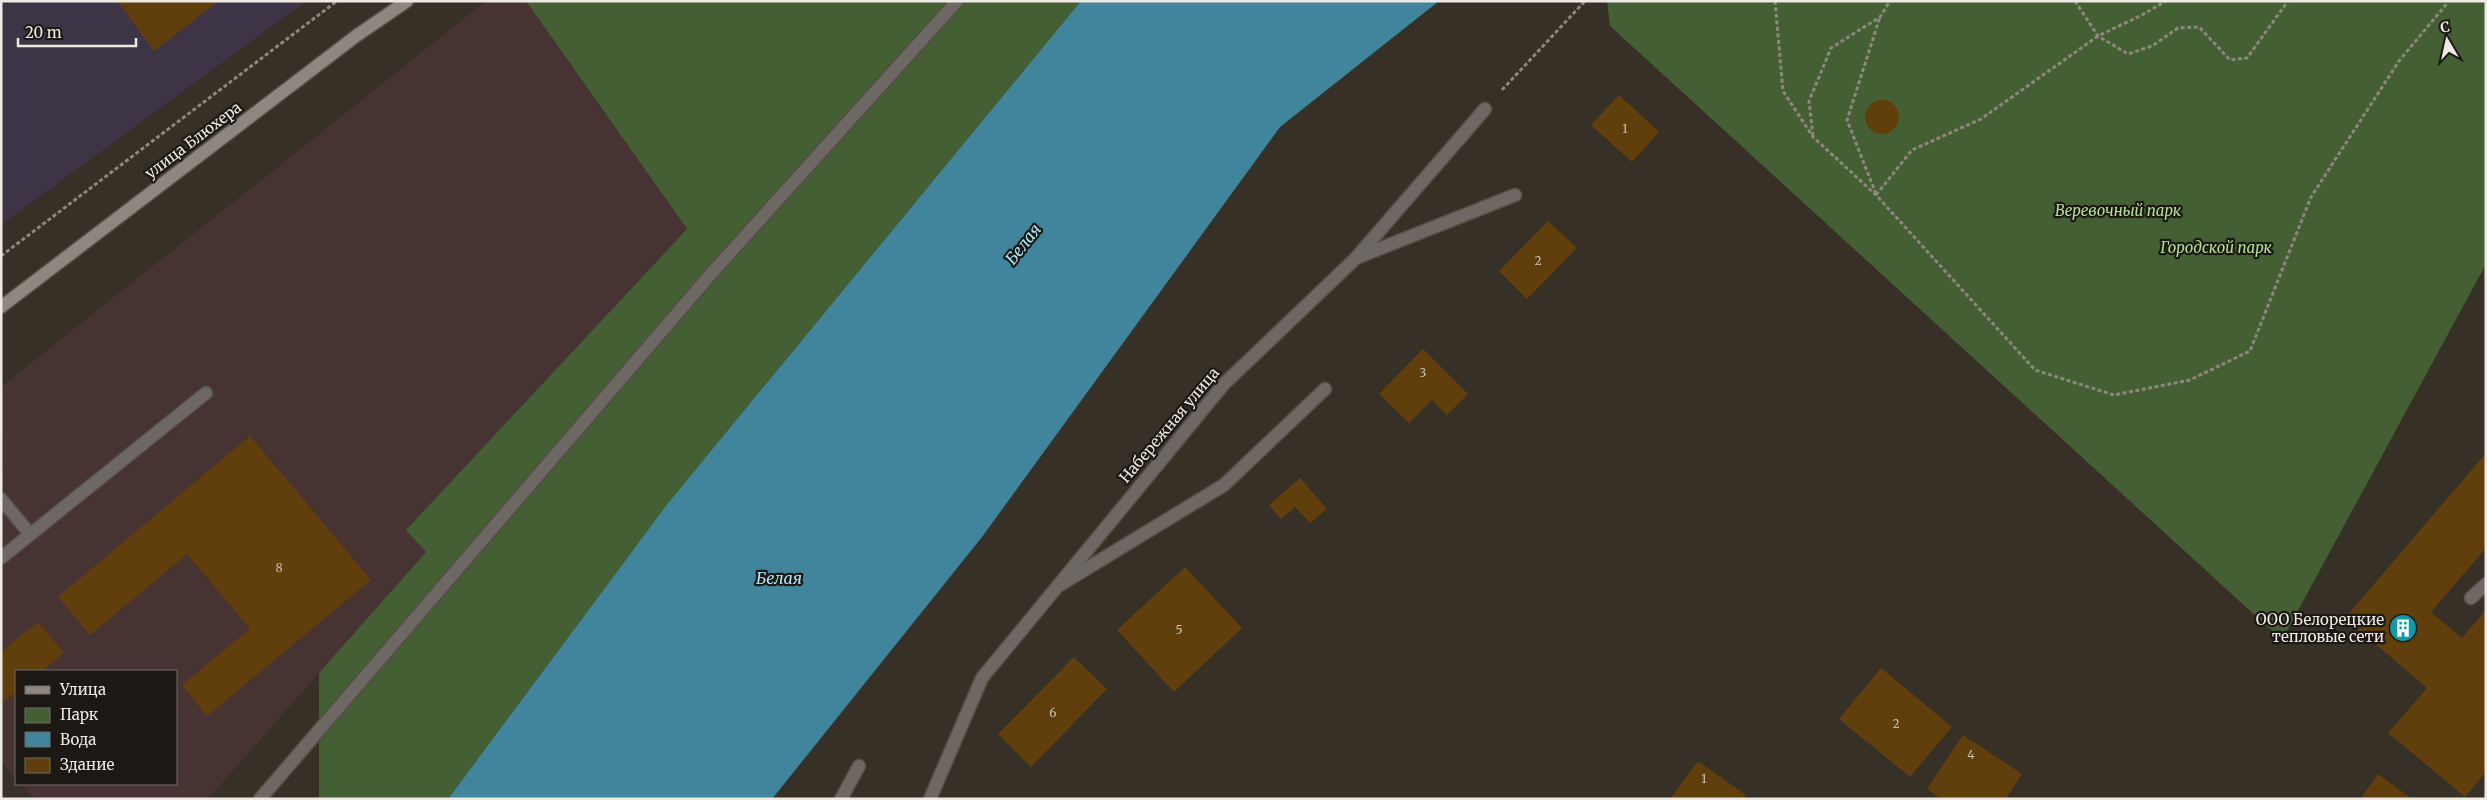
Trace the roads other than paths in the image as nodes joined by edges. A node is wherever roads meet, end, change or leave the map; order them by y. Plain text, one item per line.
1 (407, 1) edge
2 (957, 1) edge
3 (1485, 109) road end
4 (1515, 195) dead end
5 (1356, 258) junction
6 (1, 307) edge
7 (1325, 389) dead end
8 (206, 393) dead end
9 (1, 499) edge
10 (30, 534) junction
11 (1, 558) edge
12 (2486, 584) edge
13 (1054, 589) junction
14 (2471, 598) dead end
15 (859, 766) dead end
16 (260, 799) edge
17 (841, 799) edge
18 (930, 799) edge

1 - 6 main road, улица Блюхера
2 - 16 street
3 - 5 street, Набережная улица
4 - 5 street
5 - 13 street, Набережная улица
7 - 13 street
8 - 10 street
9 - 10 street
10 - 11 street
12 - 14 street
13 - 18 street, Набережная улица
15 - 17 street

